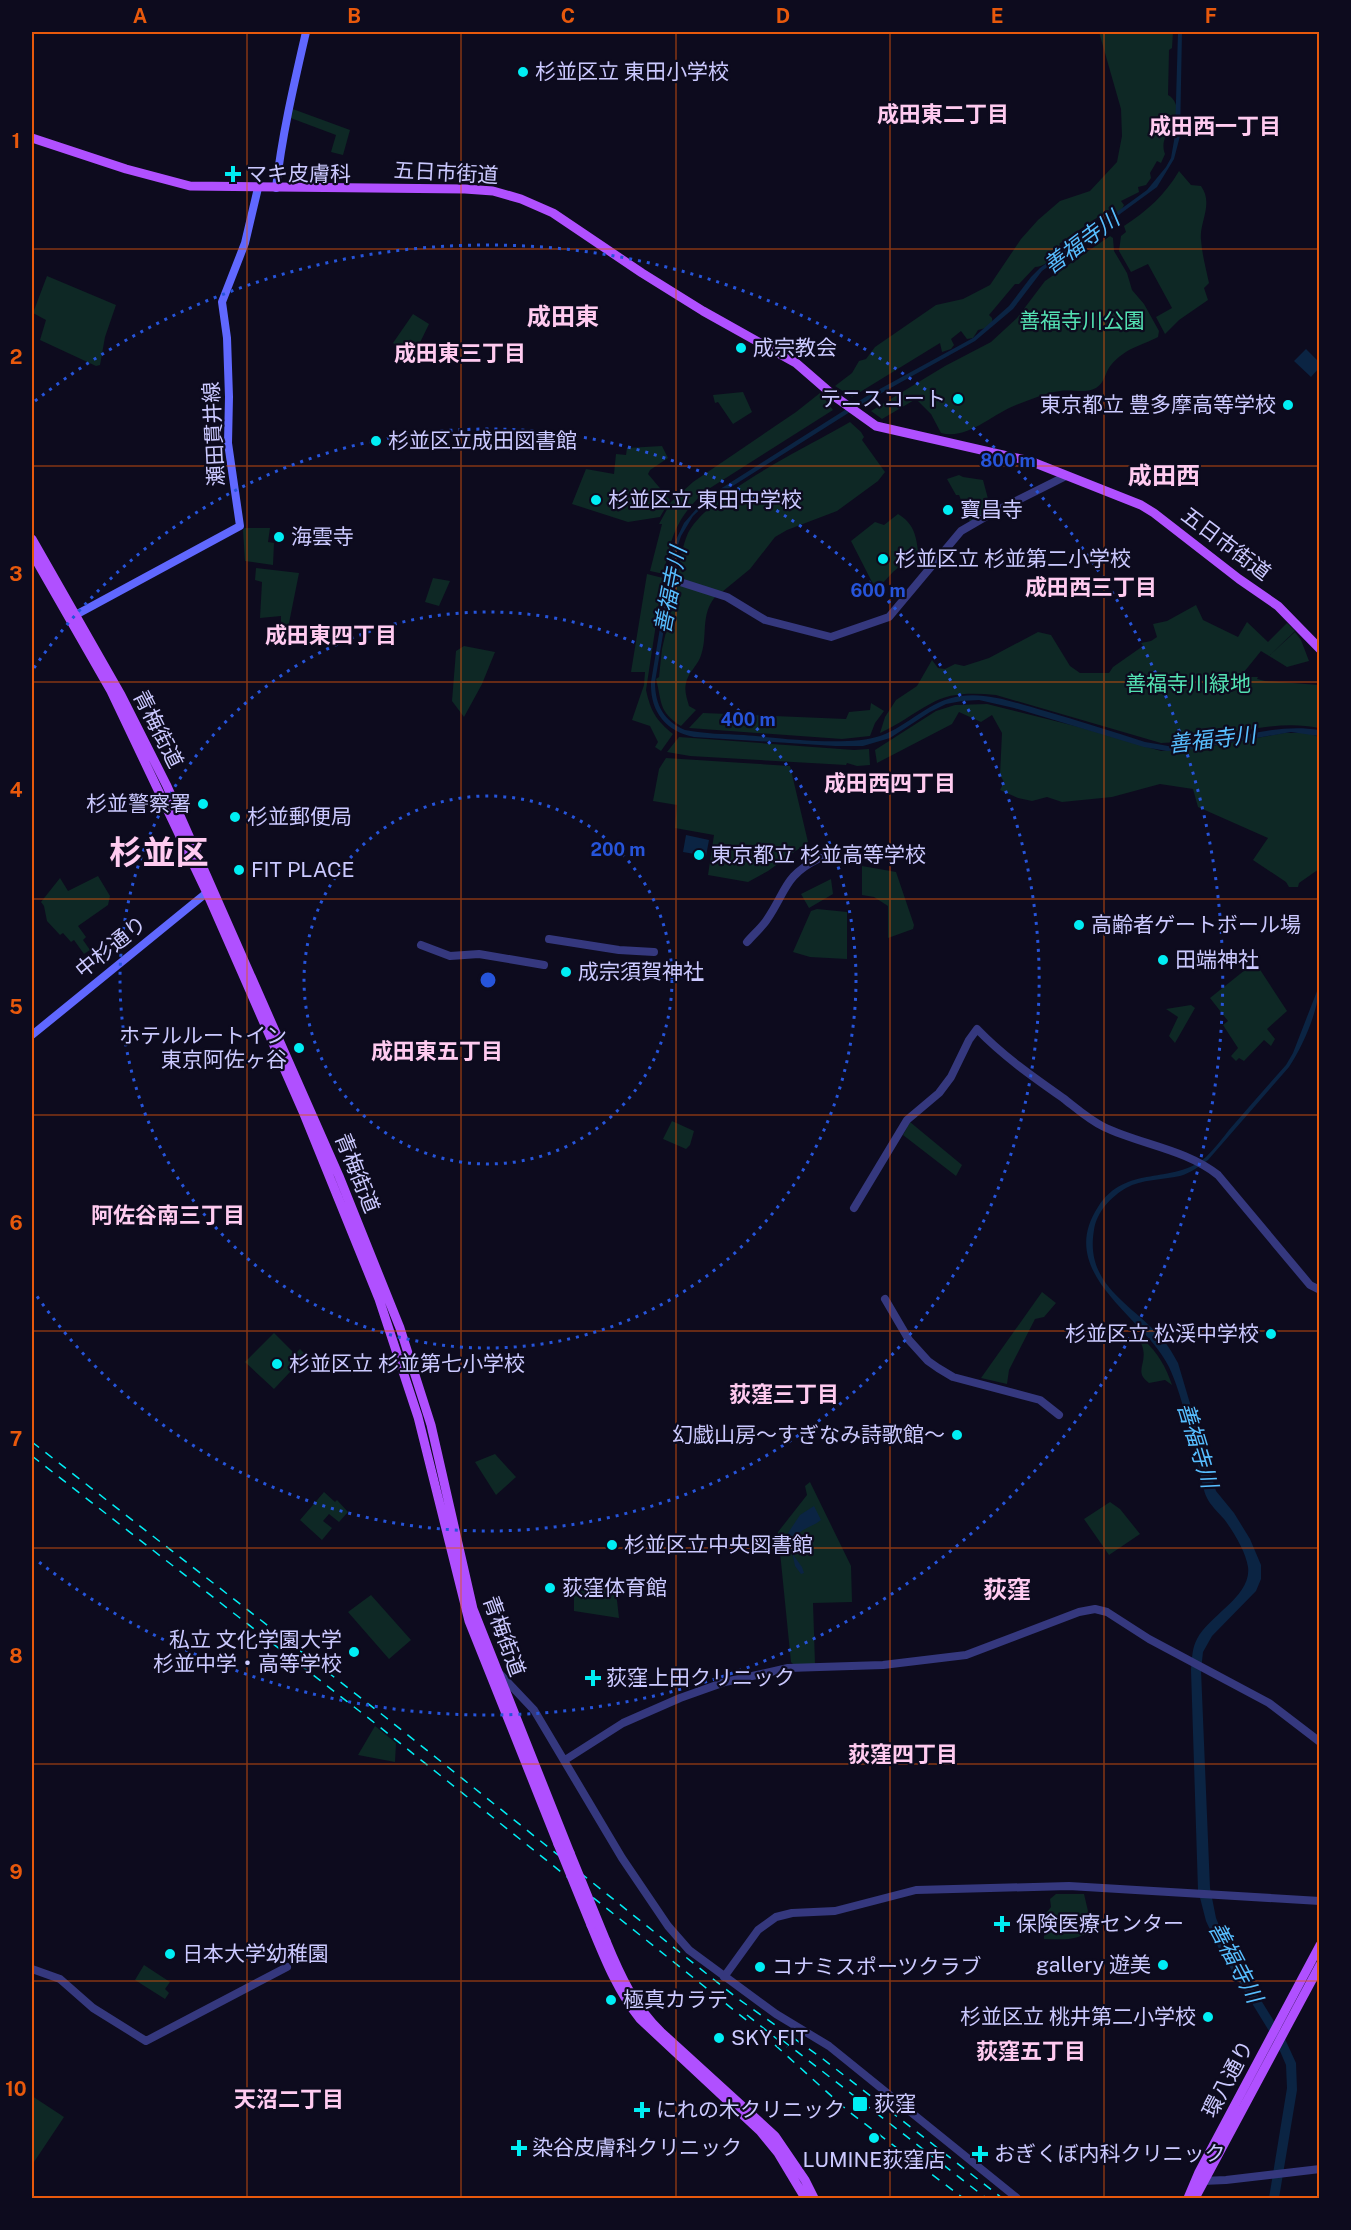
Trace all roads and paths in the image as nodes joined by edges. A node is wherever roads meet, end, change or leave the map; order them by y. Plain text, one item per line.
1 (306, 32) edge
2 (32, 138) edge
3 (258, 188) junction
4 (276, 188) junction
5 (1066, 476) junction
6 (32, 539) edge
7 (32, 553) edge
8 (677, 581) dead end
9 (73, 616) junction
10 (1320, 649) edge
11 (820, 858) dead end
12 (210, 890) junction
13 (549, 939) dead end
14 (747, 942) dead end
15 (421, 945) dead end
16 (654, 952) dead end
17 (544, 964) dead end
18 (32, 1035) edge
19 (854, 1208) dead end
20 (1320, 1290) edge
21 (885, 1299) dead end
22 (1059, 1415) dead end
23 (493, 1671) junction
24 (503, 1686) junction
25 (522, 1696) junction
26 (509, 1701) junction
27 (507, 1716) junction
28 (1320, 1742) edge
29 (565, 1760) junction
30 (1320, 1901) edge
31 (1320, 1945) edge
32 (1320, 1965) edge
33 (286, 1968) dead end
34 (32, 1969) edge
35 (724, 1977) junction
36 (1320, 2169) edge
37 (1200, 2181) junction
38 (1189, 2197) edge
39 (805, 2199) edge
40 (814, 2199) edge
41 (1017, 2199) edge
42 (1200, 2199) edge

1 - 4 main road
2 - 3 main road, 五日市街道
3 - 4 main road, 五日市街道
3 - 9 main road, 瀬田貫井線
4 - 5 main road, 五日市街道
5 - 8 street
5 - 10 main road, 五日市街道
6 - 9 main road, 青梅街道
7 - 9 main road, 青梅街道
9 - 12 main road, 青梅街道
11 - 14 street
12 - 18 main road, 中杉通り
12 - 23 main road, 青梅街道
13 - 16 street
15 - 17 street
19 - 20 street
21 - 22 street
23 - 24 main road, 青梅街道
23 - 25 street
23 - 27 main road, 青梅街道
24 - 25 street
24 - 26 main road, 青梅街道
25 - 26 street
25 - 29 street
26 - 27 street
26 - 40 main road, 青梅街道, bridge
27 - 39 main road, 青梅街道, bridge
28 - 29 street
29 - 35 street
30 - 35 street
31 - 37 main road, 環八通り
32 - 37 main road, 環八通り
33 - 34 street
35 - 41 street
36 - 37 street
37 - 38 main road, 環八通り
37 - 42 main road

